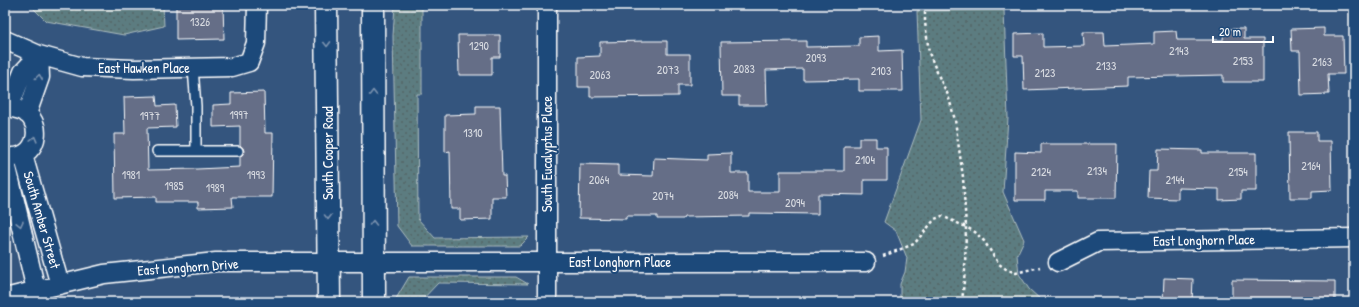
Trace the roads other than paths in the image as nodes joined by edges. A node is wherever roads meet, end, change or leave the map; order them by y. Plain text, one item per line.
1 (257, 5) edge
2 (326, 5) edge
3 (373, 5) edge
4 (547, 5) edge
5 (5, 40) edge
6 (39, 55) junction
7 (193, 68) junction
8 (7, 109) edge
9 (27, 114) junction
10 (157, 151) dead end
11 (196, 151) junction
12 (238, 151) dead end
13 (23, 155) junction
14 (5, 158) edge
15 (1354, 238) edge
16 (328, 262) junction
17 (373, 262) junction
18 (547, 262) junction
19 (866, 262) road end
20 (1058, 262) road end
21 (60, 285) junction
22 (36, 290) junction
23 (5, 298) edge
24 (328, 302) edge
25 (374, 302) edge
26 (547, 302) edge

1 - 7 street, East Hawken Place
2 -> 16 main road, South Cooper Road
17 -> 3 main road
4 - 18 street, South Eucalyptus Place
5 - 6 street
6 - 7 street, East Hawken Place
6 - 8 street
9 -> 6 street
7 - 11 lane
8 - 9 street
13 -> 9 street, South Amber Street
10 - 11 lane
11 - 12 lane
13 - 14 street, South Amber Street
13 - 21 street, South Amber Street
14 -> 22 street, South Amber Street
15 - 20 street, East Longhorn Place
16 - 17 street, East Longhorn Drive
16 - 21 street, East Longhorn Drive
16 - 24 main road, South Cooper Road
17 - 18 street, East Longhorn Place
17 - 25 main road
18 - 19 street, East Longhorn Place
18 - 26 street, South Eucalyptus Place
21 - 22 street, East Longhorn Drive
22 - 23 street, East Longhorn Drive

